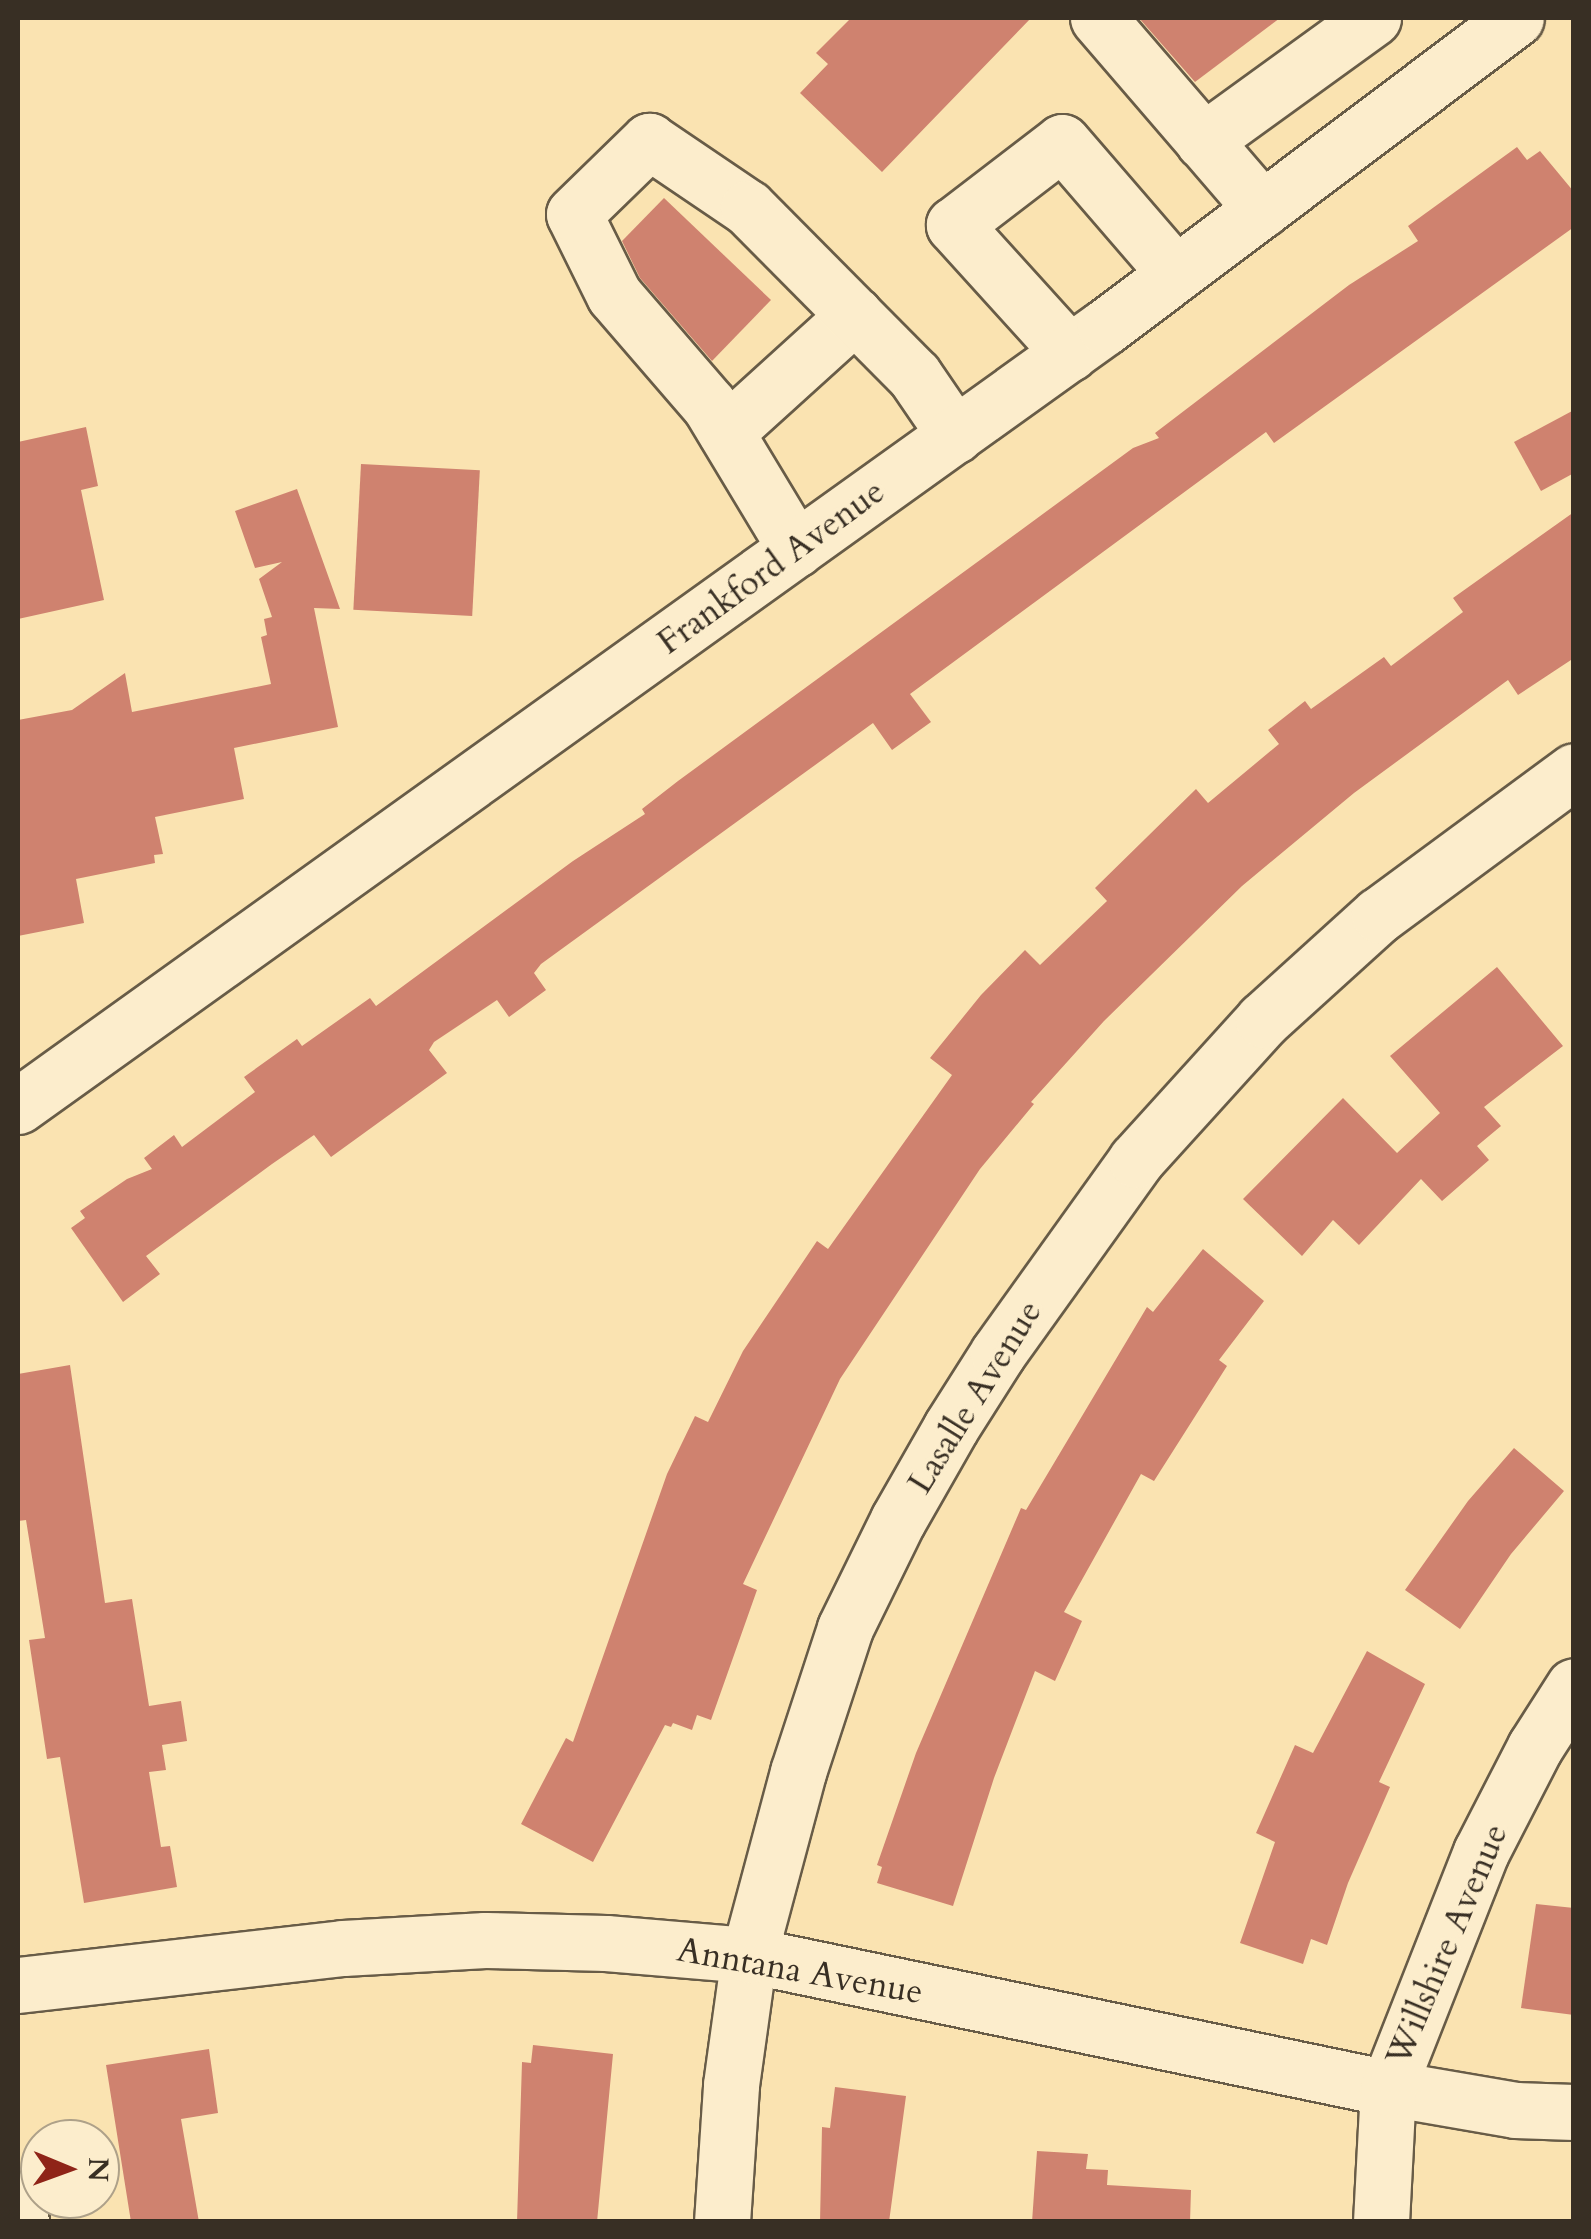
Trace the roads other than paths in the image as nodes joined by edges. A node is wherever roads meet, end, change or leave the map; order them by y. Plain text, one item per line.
1 (1098, 18) edge
2 (1516, 18) edge
3 (1352, 33) edge
4 (1459, 37) edge
5 (1373, 125) junction
6 (1203, 141) junction
7 (1262, 209) junction
8 (1176, 274) junction
9 (854, 315) junction
10 (1070, 353) junction
11 (726, 432) junction
12 (956, 434) junction
13 (796, 549) junction
14 (1574, 770) edge
15 (18, 1106) edge
16 (1574, 1686) edge
17 (748, 1955) junction
18 (18, 1985) edge
19 (1388, 2088) junction
20 (1574, 2112) edge
21 (18, 2200) edge
22 (21, 2222) edge
23 (722, 2222) edge
24 (1381, 2222) edge

1 - 6 street
2 - 4 street, Frankford Avenue
3 - 5 street
3 - 6 street
4 - 5 street, Frankford Avenue
5 - 7 street, Frankford Avenue
6 - 7 street
7 - 8 street, Frankford Avenue
8 - 10 street, Frankford Avenue
8 - 10 street
9 - 11 street
9 - 11 street
9 - 12 street
10 - 12 street, Frankford Avenue
11 - 13 street
12 - 13 street, Frankford Avenue
13 - 15 street, Frankford Avenue
14 - 17 street, Lasalle Avenue
16 - 19 street, Willshire Avenue
17 - 18 street, Anntana Avenue
17 - 19 street, Anntana Avenue
17 - 23 street, Lasalle Avenue
19 - 20 street, Anntana Avenue
19 - 24 street, Willshire Avenue
21 - 22 street

